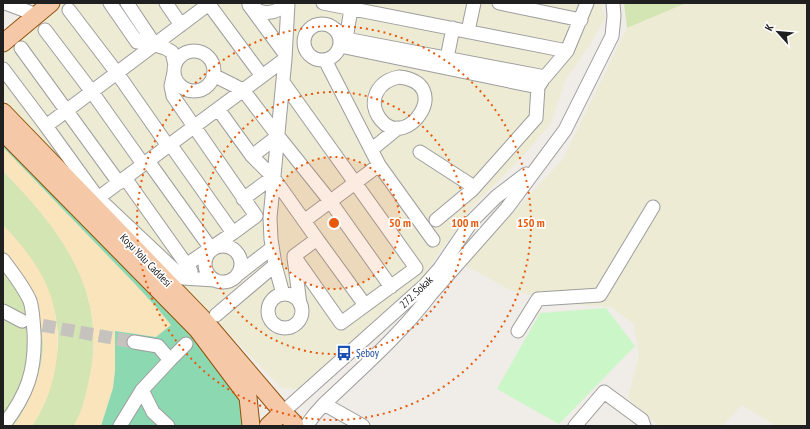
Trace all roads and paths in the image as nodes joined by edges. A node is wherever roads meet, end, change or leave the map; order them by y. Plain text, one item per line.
1 (5, 3) edge
2 (51, 3) edge
3 (110, 3) edge
4 (126, 3) edge
5 (166, 3) edge
6 (209, 3) edge
7 (286, 3) edge
8 (323, 3) edge
9 (474, 3) edge
10 (499, 3) edge
11 (587, 3) edge
12 (613, 3) edge
13 (249, 4) edge
14 (366, 7) edge
15 (352, 9) junction
16 (69, 10) dead end
17 (37, 15) junction
18 (581, 20) junction
19 (287, 21) junction
20 (181, 25) junction
21 (453, 28) junction
22 (45, 30) dead end
23 (307, 31) junction
24 (468, 31) junction
25 (343, 42) junction
26 (3, 43) edge
27 (146, 43) junction
28 (21, 48) dead end
29 (567, 51) junction
30 (285, 57) junction
31 (447, 58) junction
32 (325, 60) junction
33 (175, 68) junction
34 (3, 69) edge
35 (117, 73) junction
36 (213, 75) junction
37 (262, 76) junction
38 (283, 82) junction
39 (541, 82) junction
40 (243, 90) junction
41 (92, 92) junction
42 (218, 109) junction
43 (67, 110) junction
44 (3, 112) edge
45 (46, 126) junction
46 (193, 127) junction
47 (398, 128) dead end
48 (3, 132) edge
49 (278, 136) junction
50 (169, 145) junction
51 (371, 150) junction
52 (420, 152) dead end
53 (252, 156) junction
54 (146, 163) junction
55 (379, 165) junction
56 (273, 177) junction
57 (122, 180) junction
58 (355, 183) junction
59 (474, 187) junction
60 (98, 198) junction
61 (243, 199) junction
62 (330, 201) junction
63 (653, 207) dead end
64 (256, 216) junction
65 (436, 220) dead end
66 (304, 221) junction
67 (156, 223) junction
68 (233, 233) junction
69 (138, 236) junction
70 (317, 239) junction
71 (433, 240) dead end
72 (271, 244) junction
73 (211, 249) junction
74 (294, 256) junction
75 (3, 260) edge
76 (186, 265) junction
77 (275, 265) junction
78 (236, 275) junction
79 (196, 279) junction
80 (215, 280) junction
81 (391, 287) junction
82 (428, 289) junction
83 (283, 294) junction
84 (300, 304) junction
85 (365, 305) junction
86 (3, 311) edge
87 (216, 315) dead end
88 (22, 321) tunnel mouth
89 (518, 331) dead end
90 (134, 342) tunnel mouth
91 (186, 344) dead end
92 (170, 360) junction
93 (142, 390) junction
94 (324, 404) junction
95 (283, 412) junction
96 (3, 426) edge
97 (120, 426) edge
98 (168, 426) edge
99 (251, 426) edge
100 (268, 426) edge
101 (295, 426) edge
102 (306, 426) edge
103 (363, 426) edge
104 (575, 426) edge
105 (644, 426) edge

1 - 17 street
2 - 17 main road
3 - 27 street
4 - 27 street
5 - 20 street
6 - 20 street
6 - 37 street
7 - 13 street
7 - 19 street
8 - 15 street
9 - 24 street
10 - 18 street
11 - 18 street
12 - 82 street, 272. Sokak
13 - 30 street
14 - 15 street
14 - 21 street
15 - 25 street
16 - 35 street
17 - 26 main road
18 - 29 street
19 - 23 street
19 - 30 street
20 - 27 street
21 - 24 street
21 - 31 street
22 - 41 street
23 - 25 street
23 - 32 street
24 - 29 street
25 - 31 street
25 - 32 street
25 - 39 street
27 - 33 street
27 - 35 street
28 - 43 street
29 - 39 street
30 - 37 street
30 - 38 street
31 - 39 street
32 - 51 street
33 - 36 street
33 - 36 street
33 - 46 street
34 - 45 street
35 - 41 street
35 - 50 street
36 - 40 street
37 - 40 street
38 - 49 street
38 - 58 street
39 - 59 street
40 - 42 street
40 - 49 street
41 - 43 street
41 - 54 street
42 - 46 street
42 - 53 street
43 - 45 street
43 - 57 street
44 - 95 main road, Koşu Yolu Caddesi
45 - 60 street
46 - 50 street
46 - 61 street
47 - 51 street
48 - 99 main road, Koşu Yolu Caddesi
49 - 53 street
49 - 56 street
49 - 62 street
50 - 54 street
50 - 68 street
51 - 55 street
52 - 59 street
53 - 56 street
54 - 57 street
54 - 73 street
55 - 58 street
55 - 71 street
56 - 61 street
56 - 66 street
56 - 72 street
57 - 60 street
57 - 67 street
58 - 62 street
58 - 81 street
59 - 65 street
60 - 69 street
61 - 64 street
62 - 66 street
62 - 81 street
63 - 89 street
64 - 68 street
64 - 72 street
66 - 70 street
67 - 69 street
67 - 76 street
68 - 73 street
69 - 79 street
70 - 74 street
70 - 85 street
72 - 77 street
72 - 78 street
73 - 76 street
73 - 78 street
73 - 80 street
74 - 84 street
74 - 85 street
75 - 96 street
76 - 79 street
77 - 83 street
77 - 87 street
78 - 80 street
79 - 80 street
81 - 85 street
82 - 94 street, 272. Sokak
82 - 95 street, 272. Sokak
83 - 84 street
83 - 84 street
86 - 88 street
90 - 92 street
91 - 92 street
92 - 93 street
93 - 97 street
93 - 98 street
94 - 102 street, 272. Sokak
94 - 103 street
95 - 100 main road, 272. Sokak
95 - 101 main road
104 - 105 street

